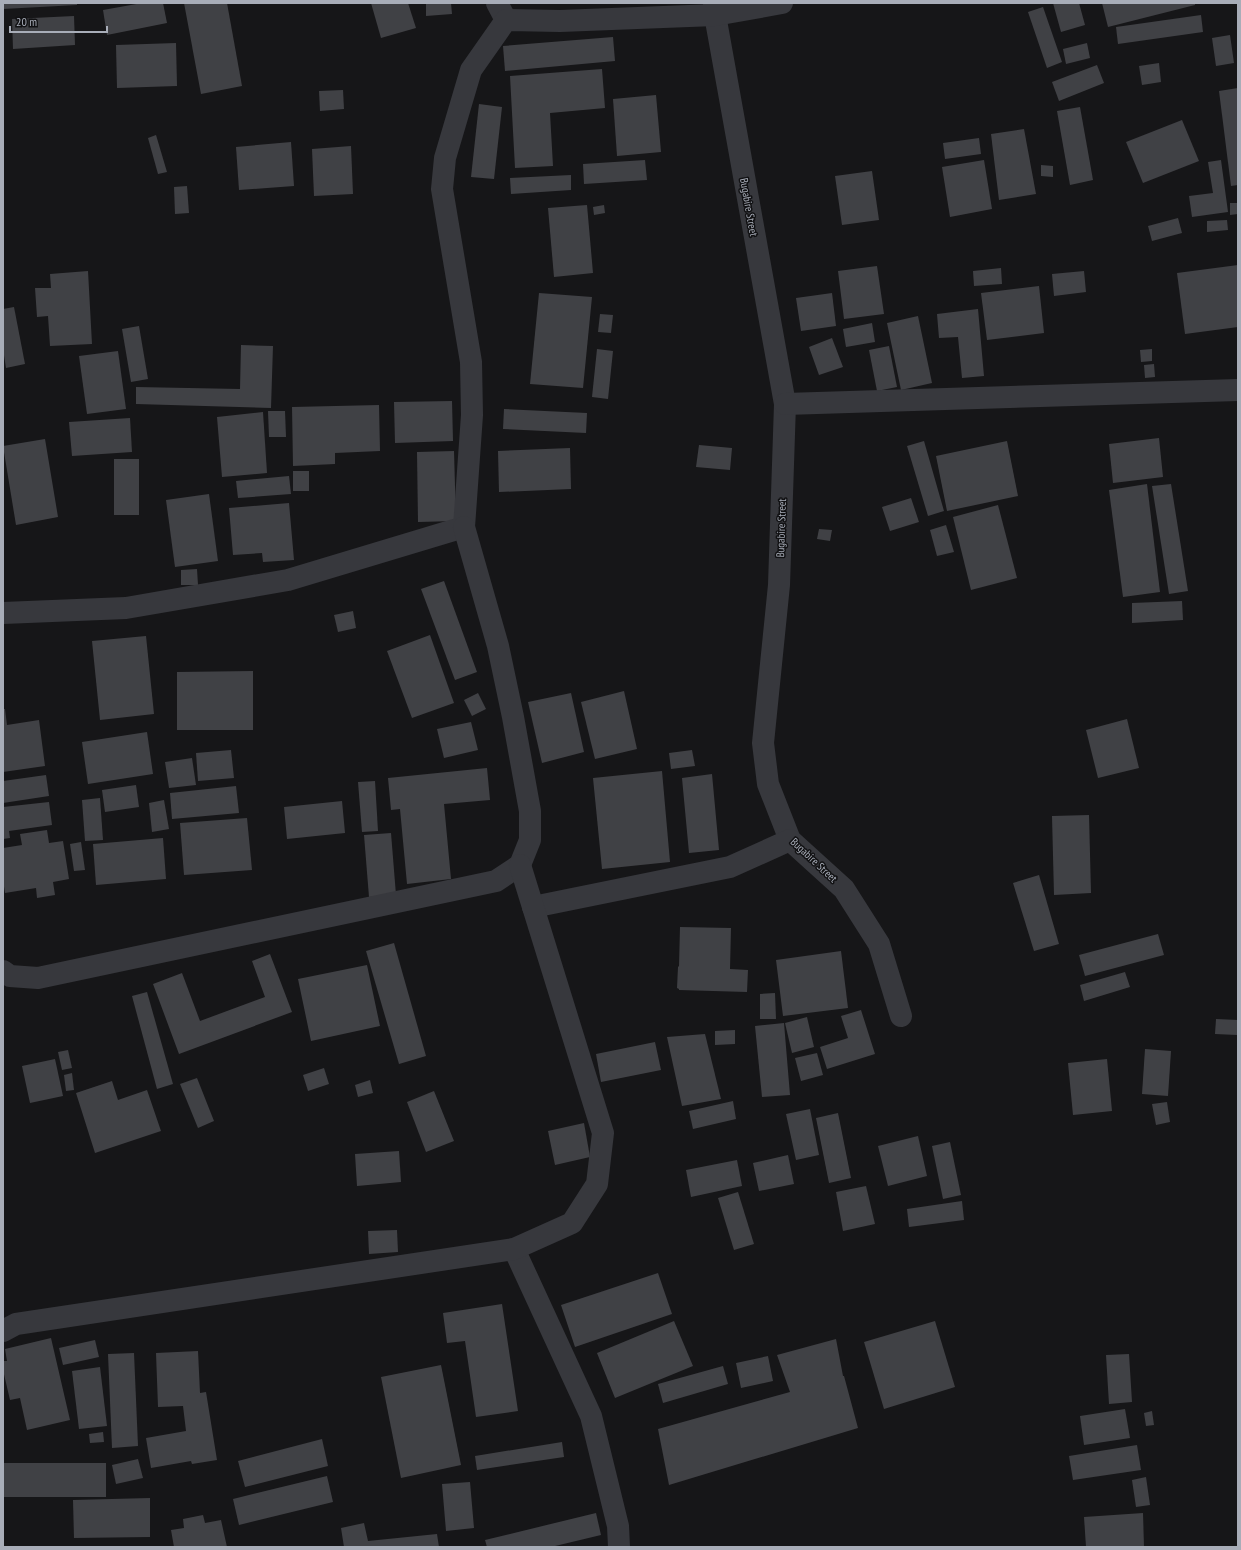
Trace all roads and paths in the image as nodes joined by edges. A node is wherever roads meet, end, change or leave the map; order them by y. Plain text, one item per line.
1 (782, 3) edge
2 (715, 9) edge
3 (501, 12) edge
4 (1238, 390) edge
5 (785, 404) junction
6 (464, 527) junction
7 (3, 613) edge
8 (790, 840) junction
9 (520, 865) junction
10 (533, 907) junction
11 (3, 971) edge
12 (901, 1016) dead end
13 (514, 1249) junction
14 (3, 1331) edge
15 (619, 1547) edge

1 - 2 street
2 - 3 street
2 - 5 street, Bugabire Street
3 - 6 street
4 - 5 street
5 - 8 street, Bugabire Street
6 - 7 street
6 - 9 street
8 - 10 street
8 - 12 street, Bugabire Street
9 - 10 street
9 - 11 street
10 - 13 street
13 - 14 street
13 - 15 street

